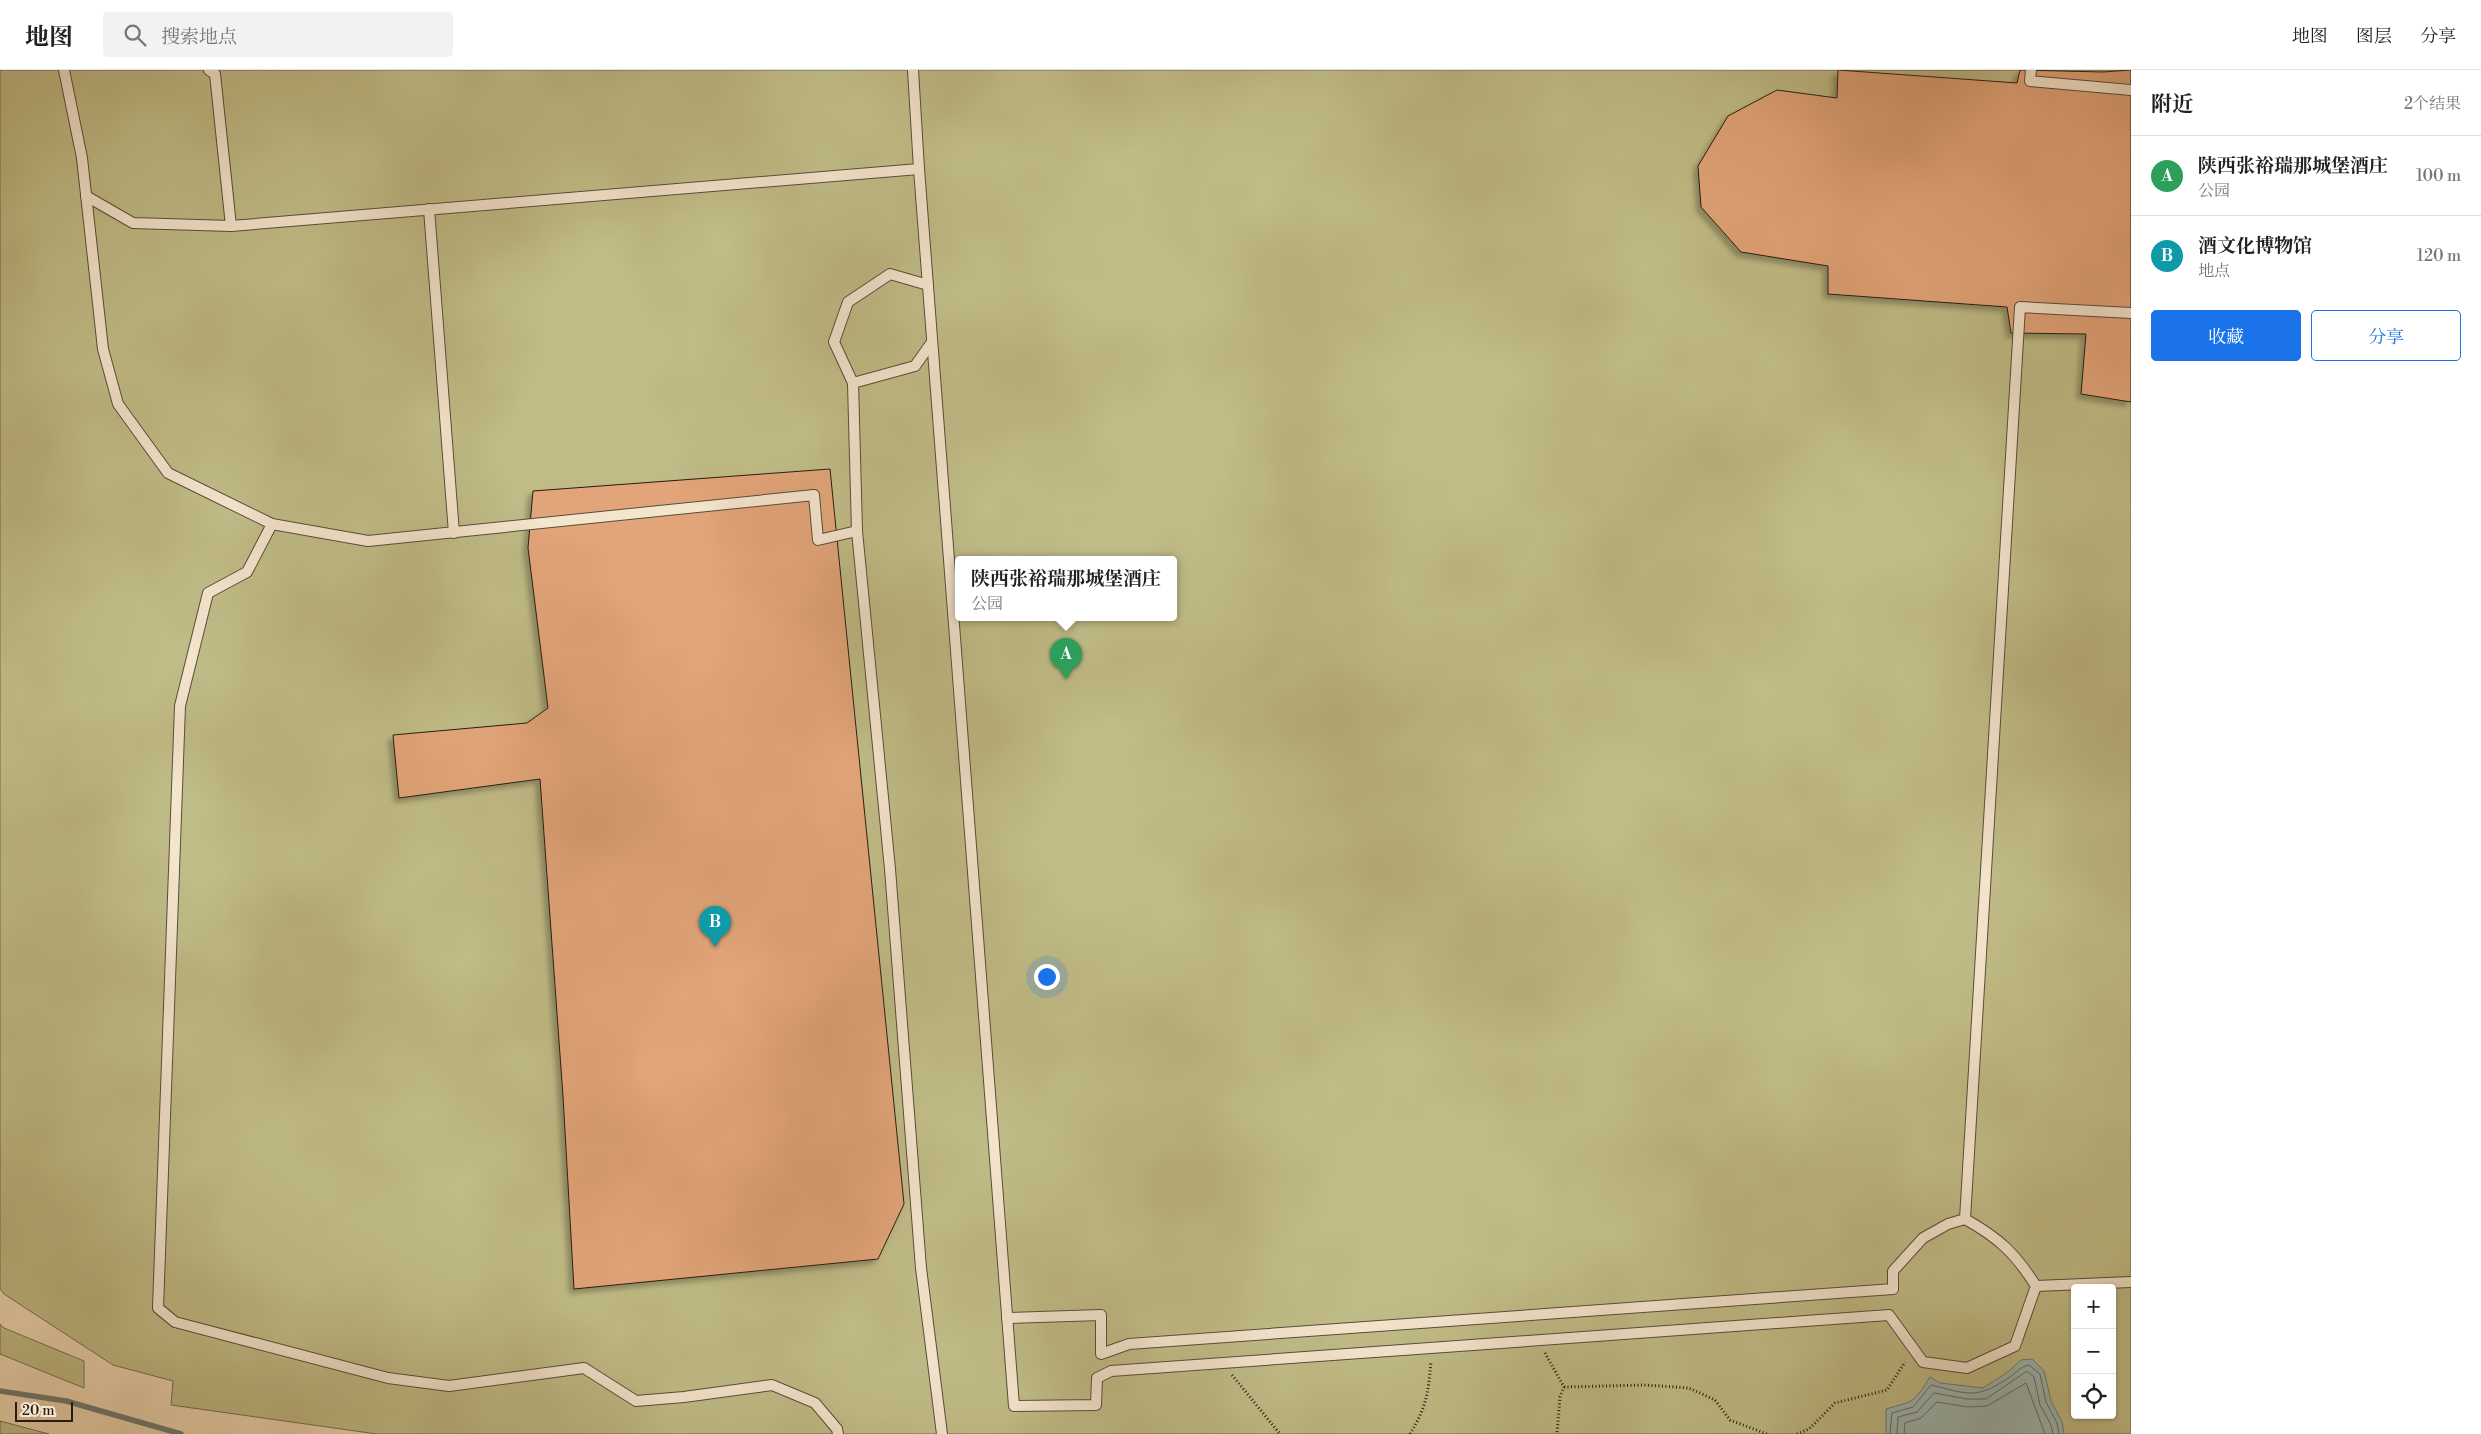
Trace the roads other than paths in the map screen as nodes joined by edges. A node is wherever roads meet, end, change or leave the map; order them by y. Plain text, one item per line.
1 (64, 70) edge
2 (209, 70) edge
3 (913, 70) edge
4 (2031, 70) edge
5 (2131, 90) edge
6 (919, 169) junction
7 (86, 196) junction
8 (429, 209) junction
9 (231, 226) junction
10 (928, 284) junction
11 (2131, 313) edge
12 (932, 342) junction
13 (852, 382) junction
14 (272, 524) junction
15 (857, 532) junction
16 (454, 533) junction
17 (1965, 1219) junction
18 (2131, 1282) edge
19 (2036, 1286) junction
20 (1008, 1318) junction
21 (838, 1434) edge
22 (942, 1434) edge

1 - 7 lane
2 - 9 lane
3 - 6 lane
4 - 5 lane
6 - 8 lane
6 - 10 lane
7 - 9 lane
7 - 14 lane
8 - 9 lane
8 - 16 lane
10 - 12 lane
10 - 13 lane
11 - 17 lane
12 - 13 lane
12 - 20 lane
13 - 15 lane
14 - 16 lane
14 - 21 lane
15 - 16 lane
15 - 22 lane
17 - 19 lane
17 - 20 lane
18 - 19 lane
19 - 20 lane

